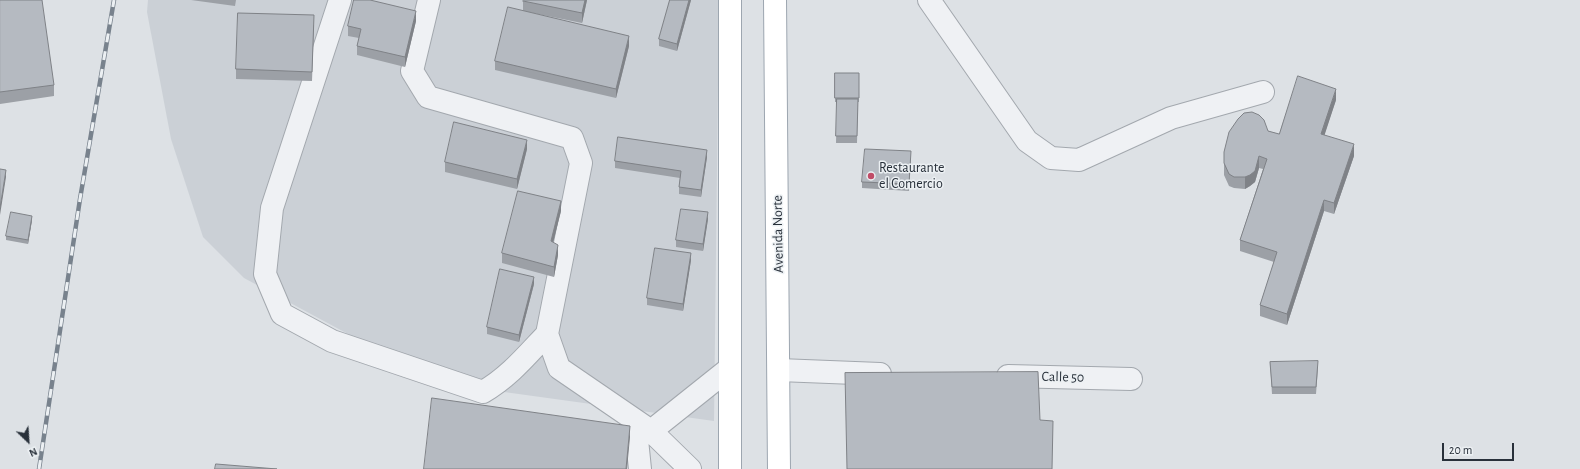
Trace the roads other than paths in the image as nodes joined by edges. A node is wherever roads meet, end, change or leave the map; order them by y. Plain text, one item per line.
1 (340, 0) edge
2 (429, 0) edge
3 (730, 0) edge
4 (775, 0) edge
5 (929, 0) edge
6 (1262, 92) dead end
7 (547, 334) junction
8 (730, 368) junction
9 (779, 370) junction
10 (896, 374) edge
11 (990, 376) edge
12 (1131, 379) dead end
13 (643, 425) junction
14 (640, 469) edge
15 (690, 469) edge
16 (730, 469) edge
17 (779, 469) edge

1 - 7 lane
2 - 7 lane
3 - 8 main road
4 - 9 main road, Avenida Norte
5 - 6 lane
7 - 13 lane
8 - 13 lane
8 - 16 main road
9 - 10 lane
9 - 17 main road, Avenida Norte
11 - 12 lane, Calle 50
13 - 14 lane
13 - 15 lane

